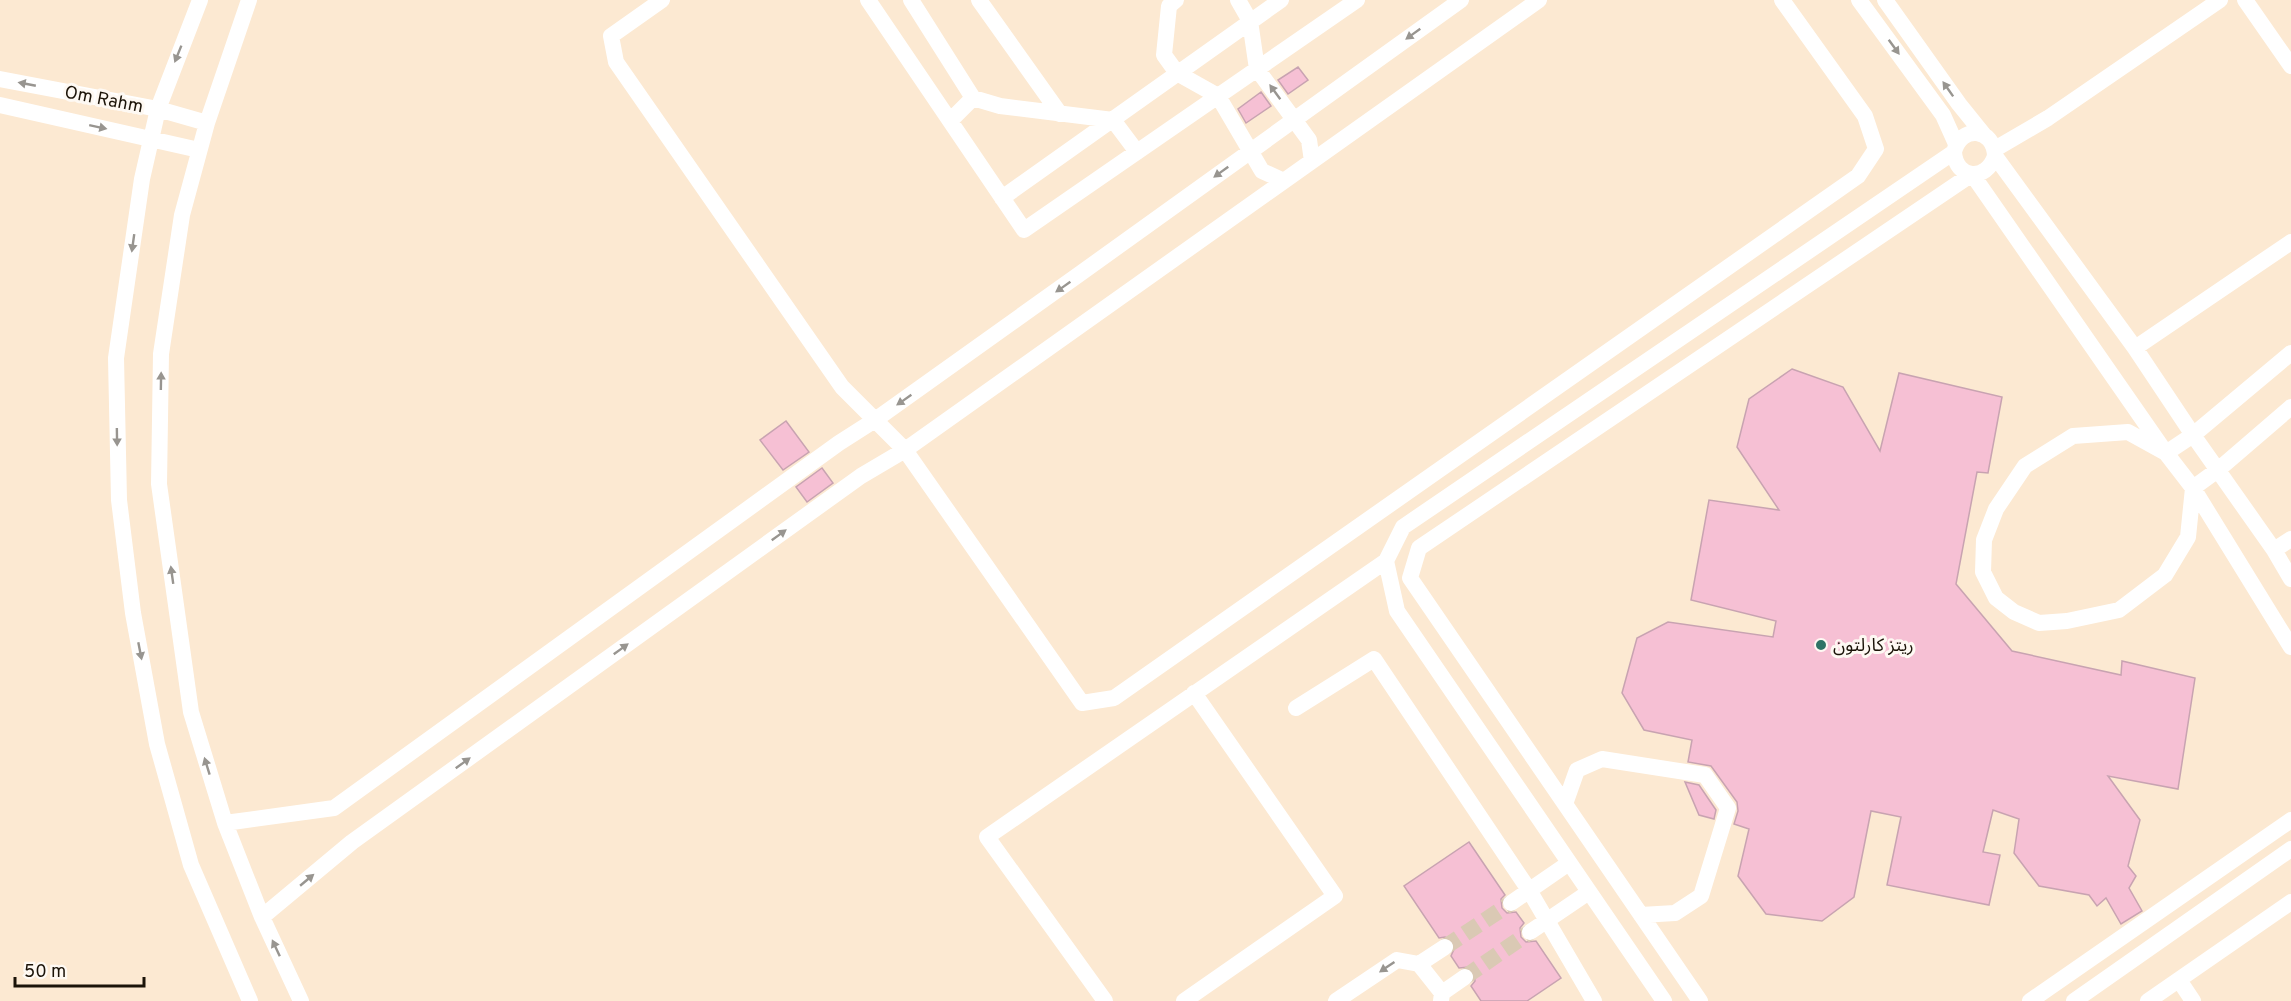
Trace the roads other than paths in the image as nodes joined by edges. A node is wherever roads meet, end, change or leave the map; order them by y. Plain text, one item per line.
1 (200, 0) edge
2 (249, 0) edge
3 (662, 0) edge
4 (868, 0) edge
5 (911, 0) edge
6 (979, 0) edge
7 (1176, 0) edge
8 (1238, 0) edge
9 (1281, 0) edge
10 (1357, 0) edge
11 (1461, 0) edge
12 (1539, 0) edge
13 (1782, 0) edge
14 (1859, 0) edge
15 (1885, 0) edge
16 (2220, 0) edge
17 (2245, 0) edge
18 (1250, 21) junction
19 (2291, 66) edge
20 (1257, 69) junction
21 (1177, 73) junction
22 (0, 79) edge
23 (1218, 96) junction
24 (973, 98) junction
25 (0, 105) edge
26 (158, 109) junction
27 (1060, 114) junction
28 (1293, 119) junction
29 (1113, 120) junction
30 (950, 121) junction
31 (207, 123) junction
32 (1984, 135) junction
33 (150, 138) junction
34 (1955, 148) junction
35 (199, 150) junction
36 (1250, 151) junction
37 (1137, 152) junction
38 (1995, 153) junction
39 (1312, 161) junction
40 (1972, 174) junction
41 (1284, 181) junction
42 (1002, 198) junction
43 (2291, 242) edge
44 (2135, 348) junction
45 (2291, 352) edge
46 (2291, 407) edge
47 (875, 420) junction
48 (2193, 435) junction
49 (905, 450) junction
50 (2166, 453) junction
51 (2218, 470) junction
52 (2193, 488) junction
53 (2291, 538) edge
54 (2274, 550) junction
55 (1386, 561) junction
56 (2291, 579) edge
57 (2291, 647) edge
58 (1194, 693) junction
59 (1296, 708) dead end
60 (1566, 804) junction
61 (2291, 820) edge
62 (225, 824) junction
63 (2291, 849) edge
64 (1569, 863) junction
65 (1529, 890) junction
66 (1589, 892) junction
67 (2291, 902) edge
68 (1511, 903) tunnel mouth
69 (1641, 915) junction
70 (262, 917) junction
71 (1548, 921) junction
72 (1530, 932) tunnel mouth
73 (1445, 947) tunnel mouth
74 (1419, 964) junction
75 (1465, 977) tunnel mouth
76 (2179, 980) junction
77 (1442, 997) edge
78 (250, 1001) edge
79 (301, 1001) edge
80 (1105, 1001) edge
81 (1184, 1001) edge
82 (1336, 1001) edge
83 (1594, 1001) edge
84 (1664, 1001) edge
85 (1700, 1001) edge
86 (2030, 1001) edge
87 (2073, 1001) edge
88 (2148, 1001) edge
89 (2193, 1001) edge

1 -> 26 street
2 - 31 street
3 - 47 street
4 - 30 street
5 - 24 street
6 - 27 street
7 - 21 street
8 - 18 street
9 - 18 street
10 - 20 street
11 -> 28 street
12 - 39 street
13 - 49 street
14 -> 34 street
32 -> 15 street
16 - 38 street
17 - 19 street
18 - 20 street
18 - 21 street
20 - 23 street
28 -> 20 street
21 - 23 street
21 - 29 street
26 -> 22 street, Om Rahm
23 - 36 street
23 - 37 street
24 - 27 street
24 - 30 street
25 -> 33 street, Om Rahm
26 - 31 street, Om Rahm
26 - 33 street
27 - 29 street
28 - 36 street
28 - 39 street
29 - 37 street
29 - 42 street
30 - 42 street
31 - 35 street
32 - 34 street
32 - 38 street
33 - 35 street, Om Rahm
33 -> 78 street
34 - 40 street
34 - 55 street
62 -> 35 street
36 - 41 street
36 -> 47 street
37 - 42 street
38 - 40 street
38 - 44 street
39 - 41 street
40 - 50 street
40 - 60 street
41 - 49 street
43 - 44 street
44 - 48 street
45 - 48 street
46 - 51 street
47 - 49 street
47 - 62 street
48 - 50 street
48 - 51 street
70 -> 49 street
50 - 52 street
50 - 52 street
51 - 52 street
51 - 54 street
52 - 57 street
53 - 54 street
54 - 56 street
55 - 58 street
55 - 64 street
58 - 80 street
58 - 81 street
59 - 65 street
60 - 69 street
60 - 69 street
61 - 86 street
62 - 70 street
63 - 87 street
64 - 65 street
64 - 66 street
65 - 68 street
65 - 71 street
66 - 71 street
66 - 84 street
67 - 76 street
69 - 85 street
79 -> 70 street
71 - 72 street
71 - 83 street
73 - 74 street
74 - 77 street
74 -> 82 street
75 - 77 street
76 - 88 street
76 - 89 street

